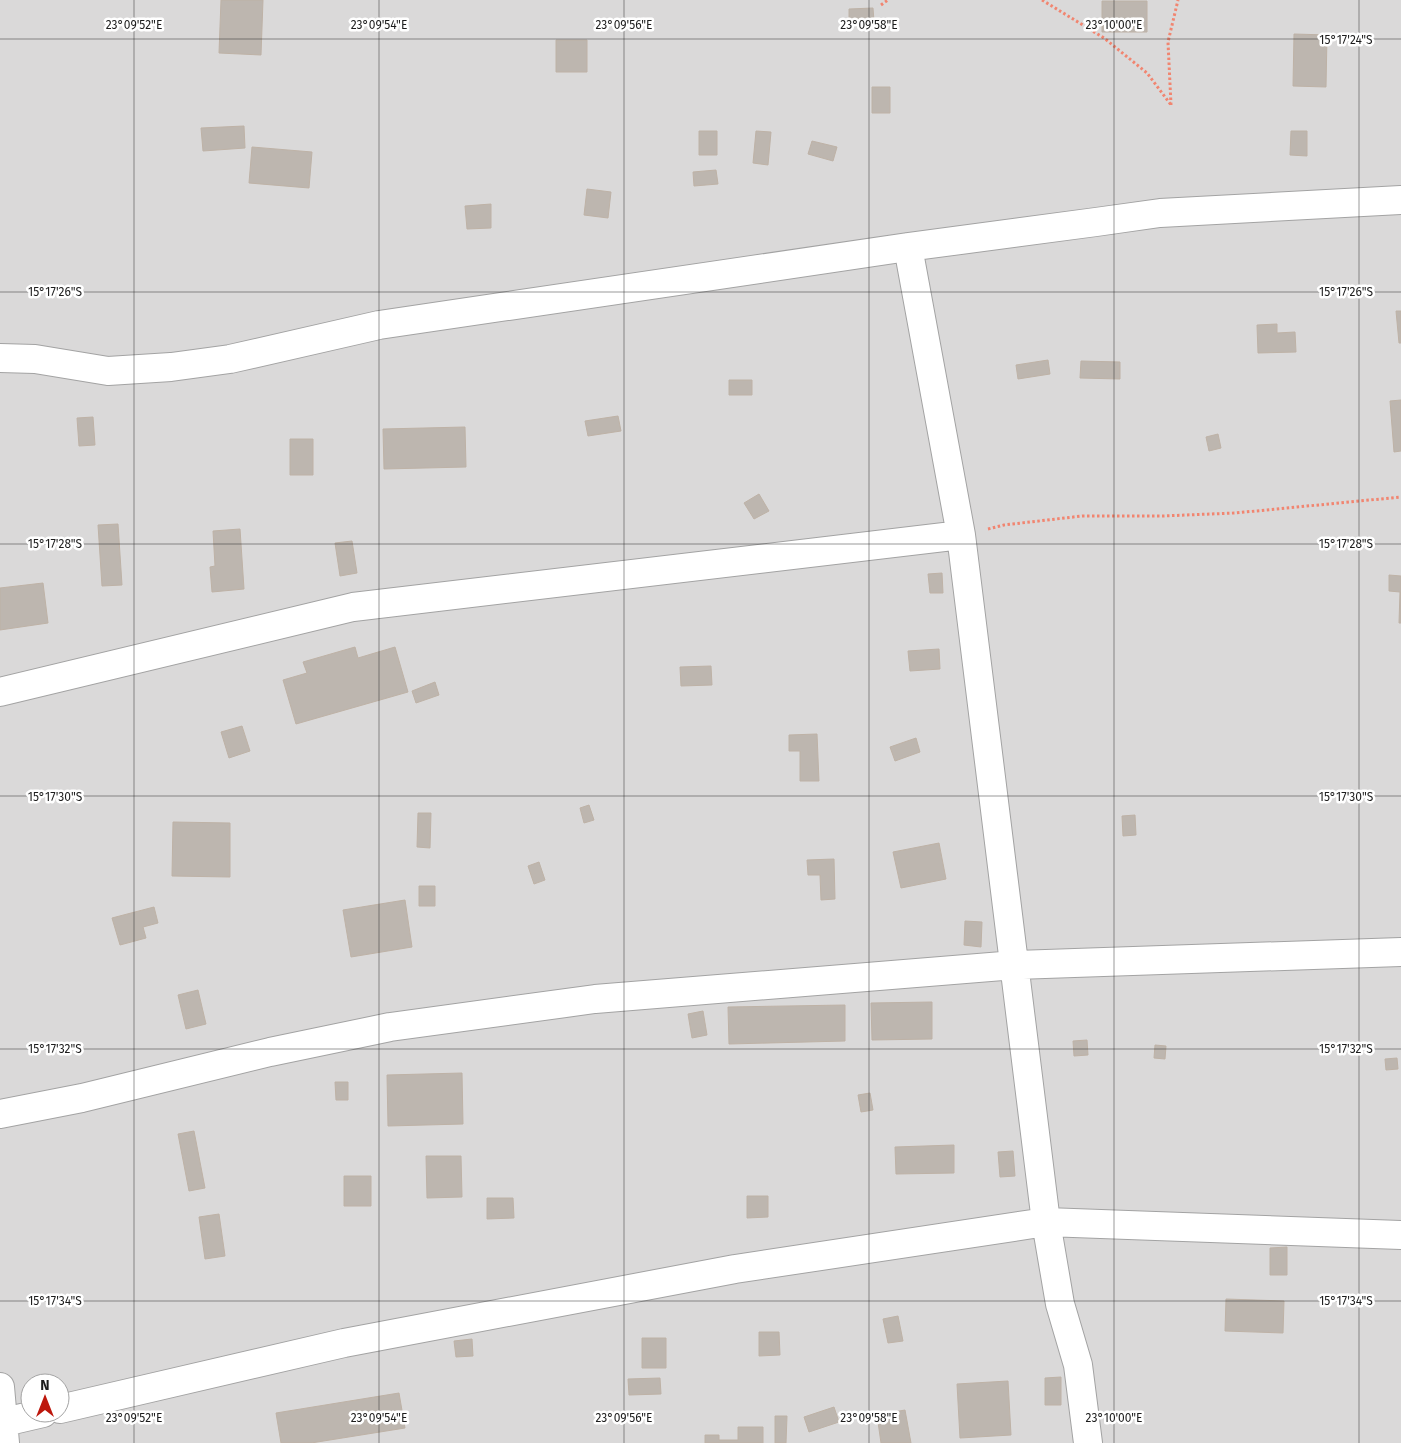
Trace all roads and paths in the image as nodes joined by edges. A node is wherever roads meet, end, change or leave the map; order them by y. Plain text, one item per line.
1 (888, 0) edge
2 (1042, 0) edge
3 (1178, 0) edge
4 (881, 5) dead end
5 (1401, 200) edge
6 (908, 247) junction
7 (0, 358) edge
8 (1401, 497) edge
9 (961, 535) junction
10 (0, 692) edge
11 (1401, 952) edge
12 (1015, 965) junction
13 (0, 1114) edge
14 (1046, 1222) junction
15 (1401, 1235) edge
16 (0, 1386) edge
17 (70, 1407) edge
18 (20, 1422) edge
19 (3, 1429) edge
20 (1088, 1443) edge

1 - 4 path
2 - 3 path
5 - 6 street
6 - 7 street
6 - 9 street
8 - 9 path
9 - 10 street
9 - 12 street
11 - 12 street
12 - 13 street
12 - 14 street
14 - 15 street
14 - 17 street
14 - 20 street
16 - 19 street
18 - 19 street

